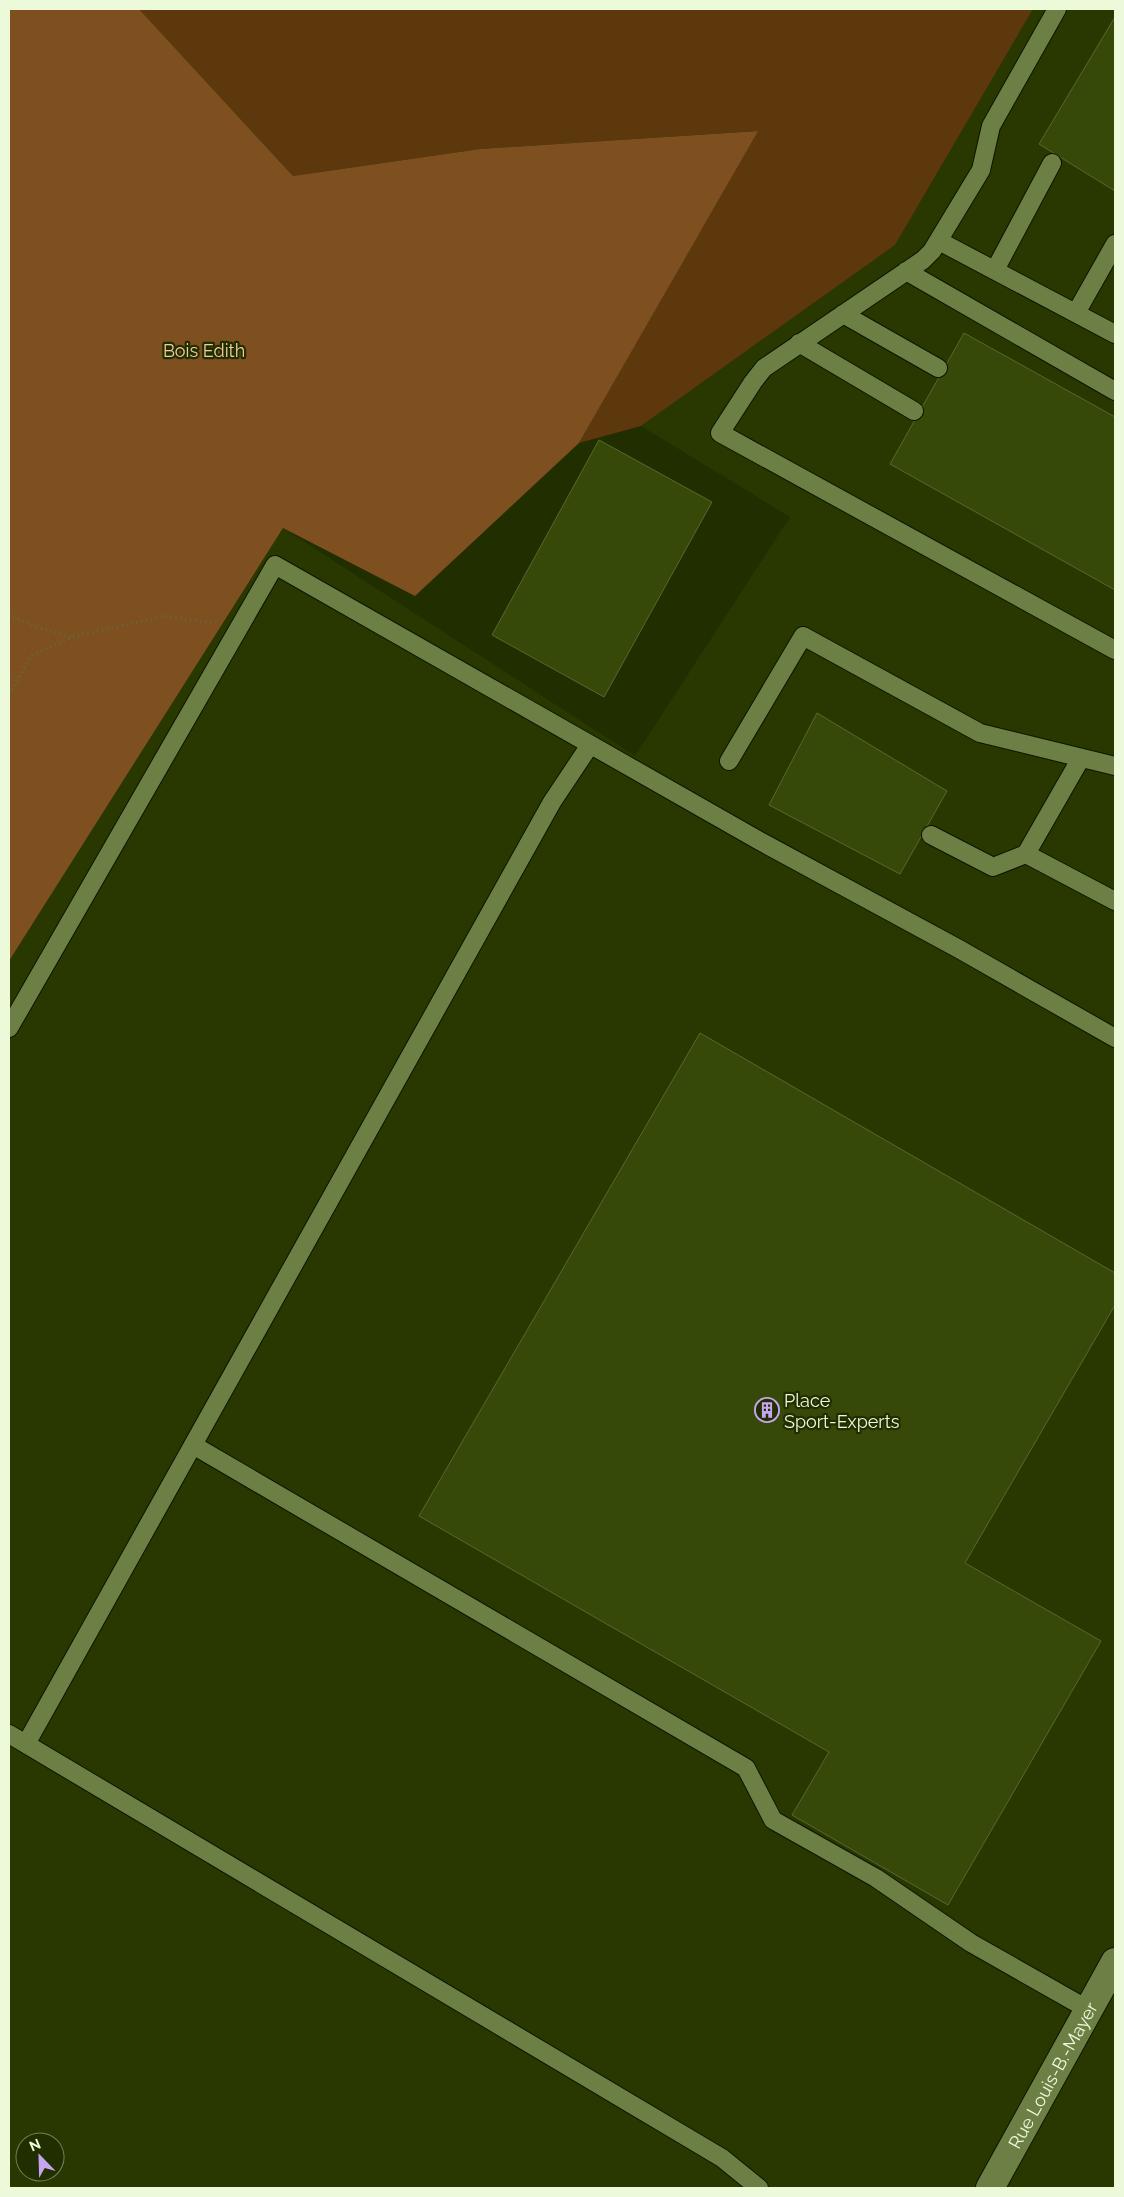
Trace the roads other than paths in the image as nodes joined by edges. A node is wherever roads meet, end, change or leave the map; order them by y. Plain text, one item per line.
1 (1057, 9) edge
2 (1052, 163) dead end
3 (939, 241) junction
4 (1115, 244) edge
5 (995, 270) junction
6 (906, 271) junction
7 (1076, 313) junction
8 (843, 314) junction
9 (1115, 334) edge
10 (800, 343) junction
11 (938, 368) dead end
12 (1115, 391) edge
13 (914, 411) dead end
14 (1115, 650) edge
15 (590, 745) junction
16 (1080, 758) junction
17 (729, 762) dead end
18 (1115, 766) edge
19 (931, 835) dead end
20 (1026, 854) junction
21 (1115, 901) edge
22 (9, 1028) edge
23 (1115, 1038) edge
24 (193, 1445) junction
25 (9, 1734) edge
26 (26, 1744) junction
27 (1115, 1962) edge
28 (1089, 2010) junction
29 (759, 2188) edge
30 (990, 2188) edge

1 - 3 lane
2 - 5 lane
3 - 5 lane
3 - 6 lane
4 - 7 lane
5 - 7 lane
6 - 8 lane
6 - 12 lane
7 - 9 lane
8 - 10 lane
8 - 11 lane
10 - 13 lane
10 - 14 lane
15 - 22 lane
15 - 23 lane
15 - 24 lane
16 - 17 lane
16 - 18 lane
16 - 20 lane
19 - 20 lane
20 - 21 lane
24 - 26 lane
24 - 28 lane
25 - 26 lane
26 - 29 lane
27 - 28 street, Rue Louis-B.-Mayer
28 - 30 street, Rue Louis-B.-Mayer

